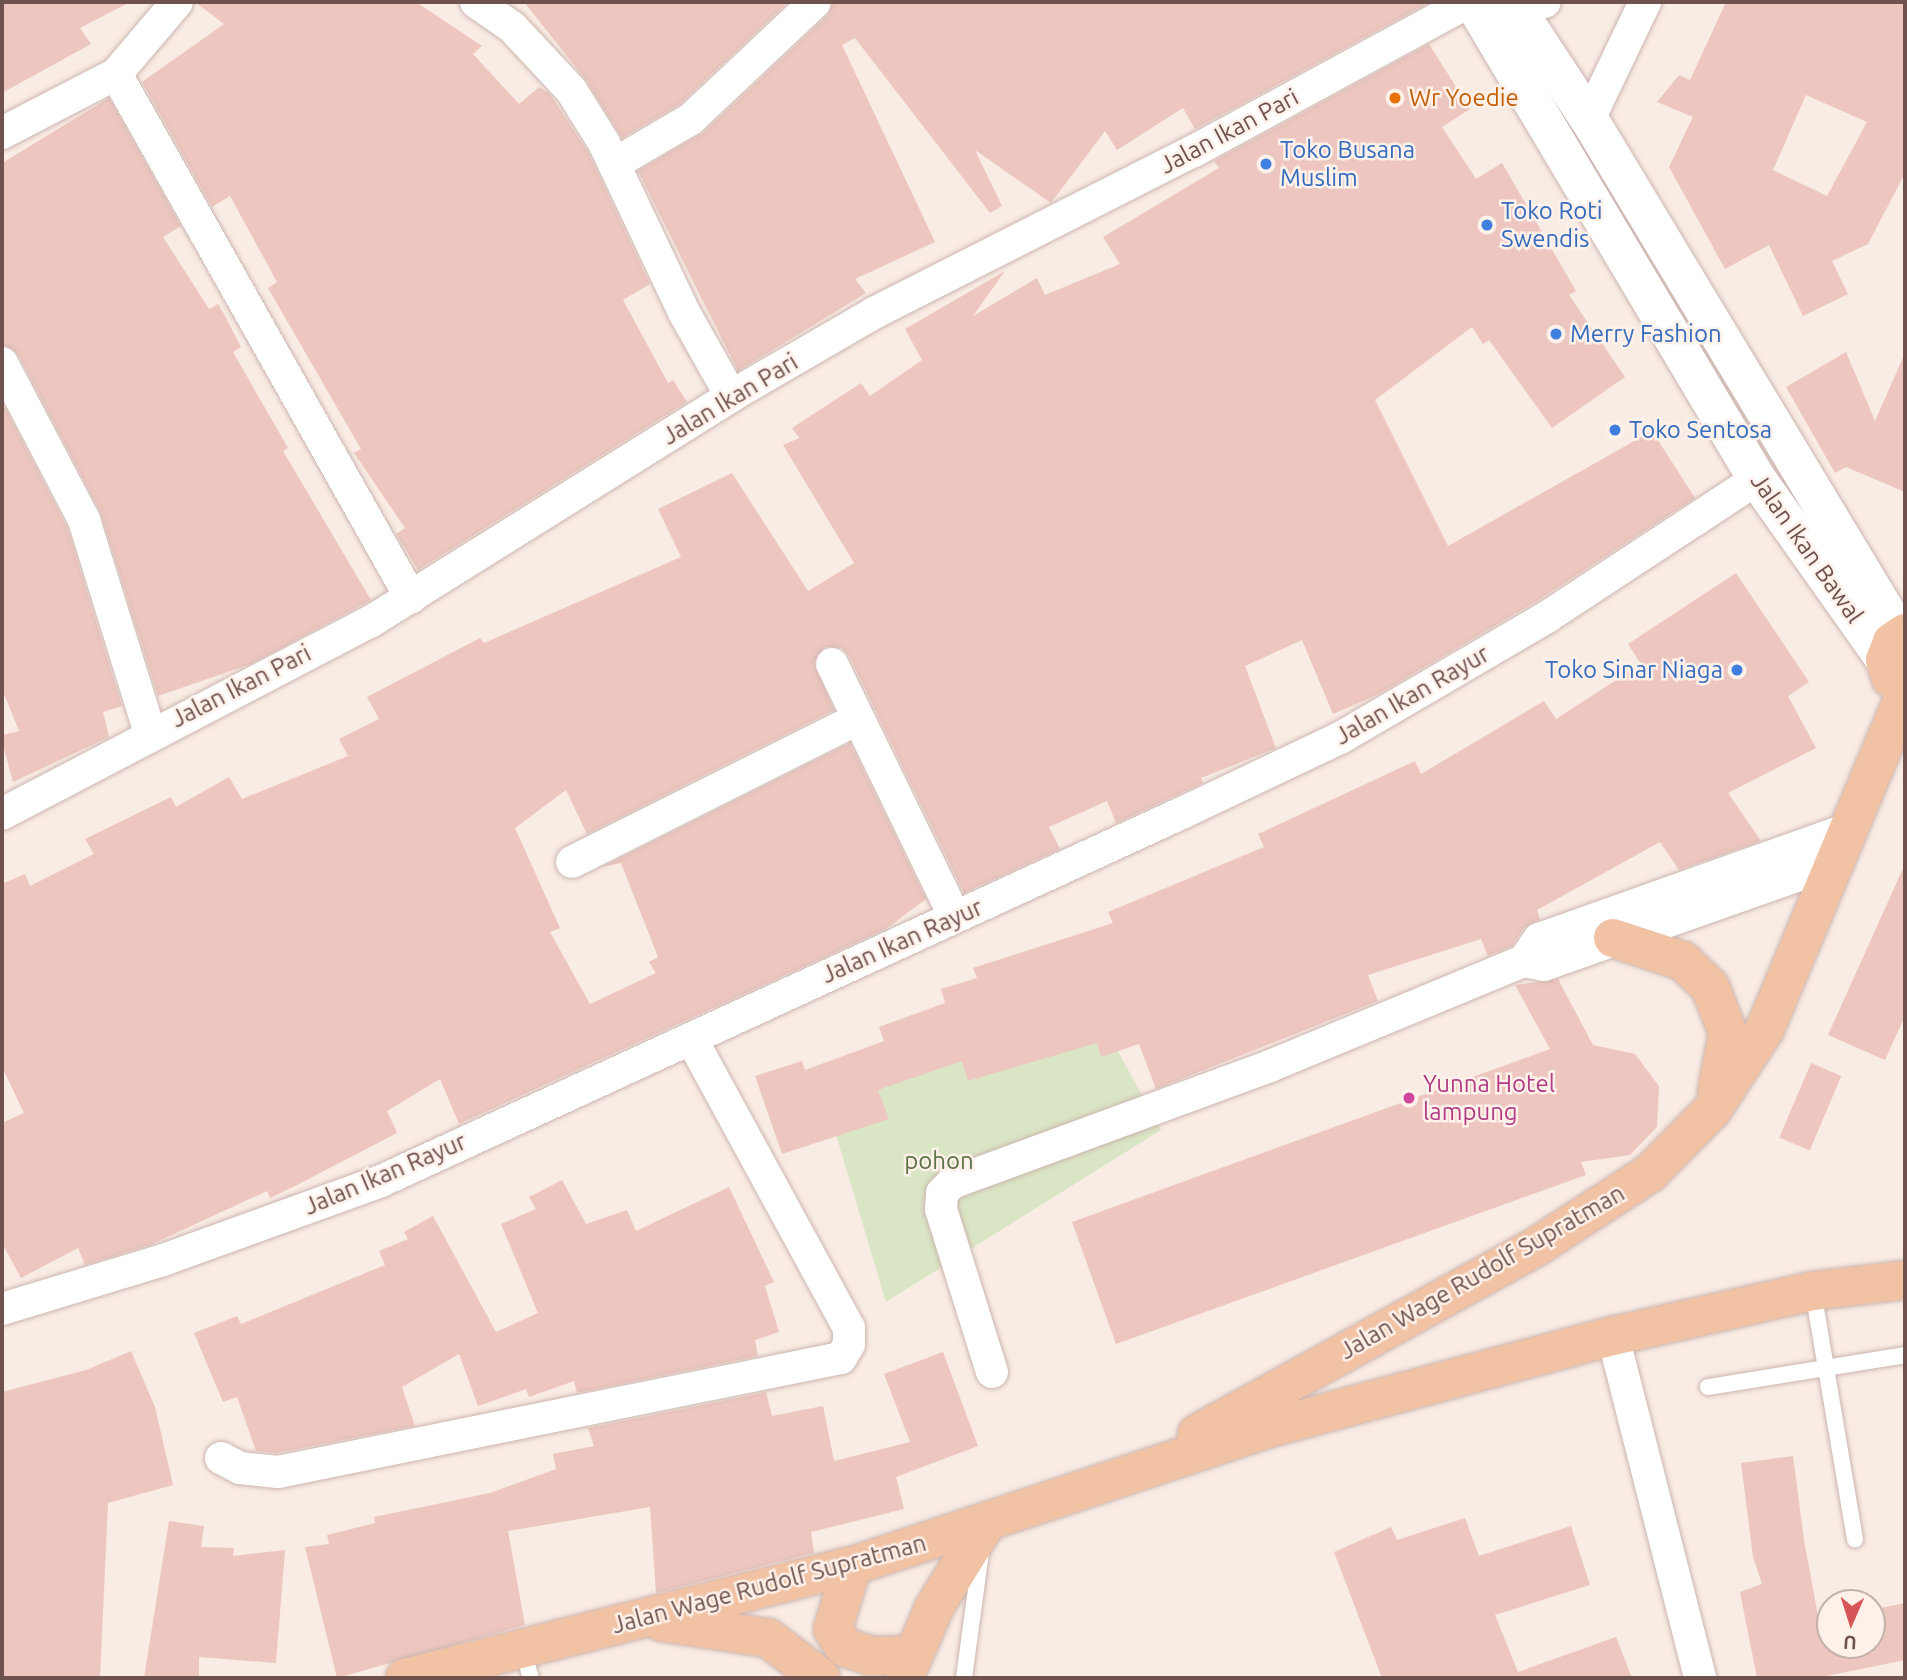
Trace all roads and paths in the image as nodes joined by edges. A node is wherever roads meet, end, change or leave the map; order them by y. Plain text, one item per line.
1 (177, 2) edge
2 (476, 2) edge
3 (815, 2) edge
4 (1470, 2) edge
5 (1645, 2) edge
6 (1524, 3) edge
7 (116, 74) junction
8 (1589, 119) junction
9 (2, 133) edge
10 (614, 164) junction
11 (2, 363) edge
12 (731, 396) junction
13 (1757, 479) junction
14 (411, 598) junction
15 (1899, 654) edge
16 (832, 664) dead end
17 (1905, 694) edge
18 (858, 719) junction
19 (150, 733) junction
20 (2, 814) edge
21 (1841, 846) junction
22 (572, 862) dead end
23 (955, 917) junction
24 (1613, 938) junction
25 (1524, 961) junction
26 (691, 1038) junction
27 (1712, 1110) junction
28 (1905, 1280) edge
29 (1813, 1292) junction
30 (2, 1309) edge
31 (1613, 1336) junction
32 (1905, 1355) edge
33 (1826, 1368) junction
34 (992, 1372) dead end
35 (1708, 1387) dead end
36 (221, 1458) dead end
37 (1128, 1472) junction
38 (985, 1525) junction
39 (1856, 1539) dead end
40 (852, 1566) junction
41 (638, 1619) junction
42 (527, 1664) edge
43 (907, 1667) edge
44 (405, 1678) edge
45 (821, 1678) edge
46 (964, 1678) edge
47 (1700, 1678) edge

1 - 7 street
2 - 10 street
3 - 10 street
4 - 12 street, Jalan Ikan Pari
4 - 13 street, Jalan Ikan Bawal
5 - 8 street
6 - 8 street, Jalan Ikan Bawal
7 - 9 street
7 - 14 street
8 - 15 street, Jalan Ikan Bawal
10 - 12 street
11 - 19 street
12 - 14 street, Jalan Ikan Pari
13 - 15 street, Jalan Ikan Bawal
13 - 23 street, Jalan Ikan Rayur
14 - 19 street, Jalan Ikan Pari
16 - 18 street
17 - 21 main road, Jalan Wage Rudolf Supratman
18 - 22 street
18 - 23 street
19 - 20 street, Jalan Ikan Pari
21 - 24 street
21 - 25 street
21 - 27 main road, Jalan Wage Rudolf Supratman
23 - 26 street, Jalan Ikan Rayur
24 - 25 street
24 - 27 main road
25 - 34 street
26 - 30 street, Jalan Ikan Rayur
26 - 36 street
27 - 37 main road, Jalan Wage Rudolf Supratman
28 - 29 main road, Jalan Wage Rudolf Supratman
29 - 31 main road, Jalan Wage Rudolf Supratman
29 - 33 lane
31 - 37 main road, Jalan Wage Rudolf Supratman
31 - 47 street
32 - 33 lane
33 - 35 lane
33 - 39 lane
37 - 38 main road, Jalan Wage Rudolf Supratman
38 - 40 main road, Jalan Wage Rudolf Supratman
38 - 43 main road
38 - 46 lane
40 - 41 main road, Jalan Wage Rudolf Supratman
40 - 43 main road
41 - 42 main road, Jalan Wage Rudolf Supratman
41 - 45 main road
42 - 44 main road, Jalan Wage Rudolf Supratman

